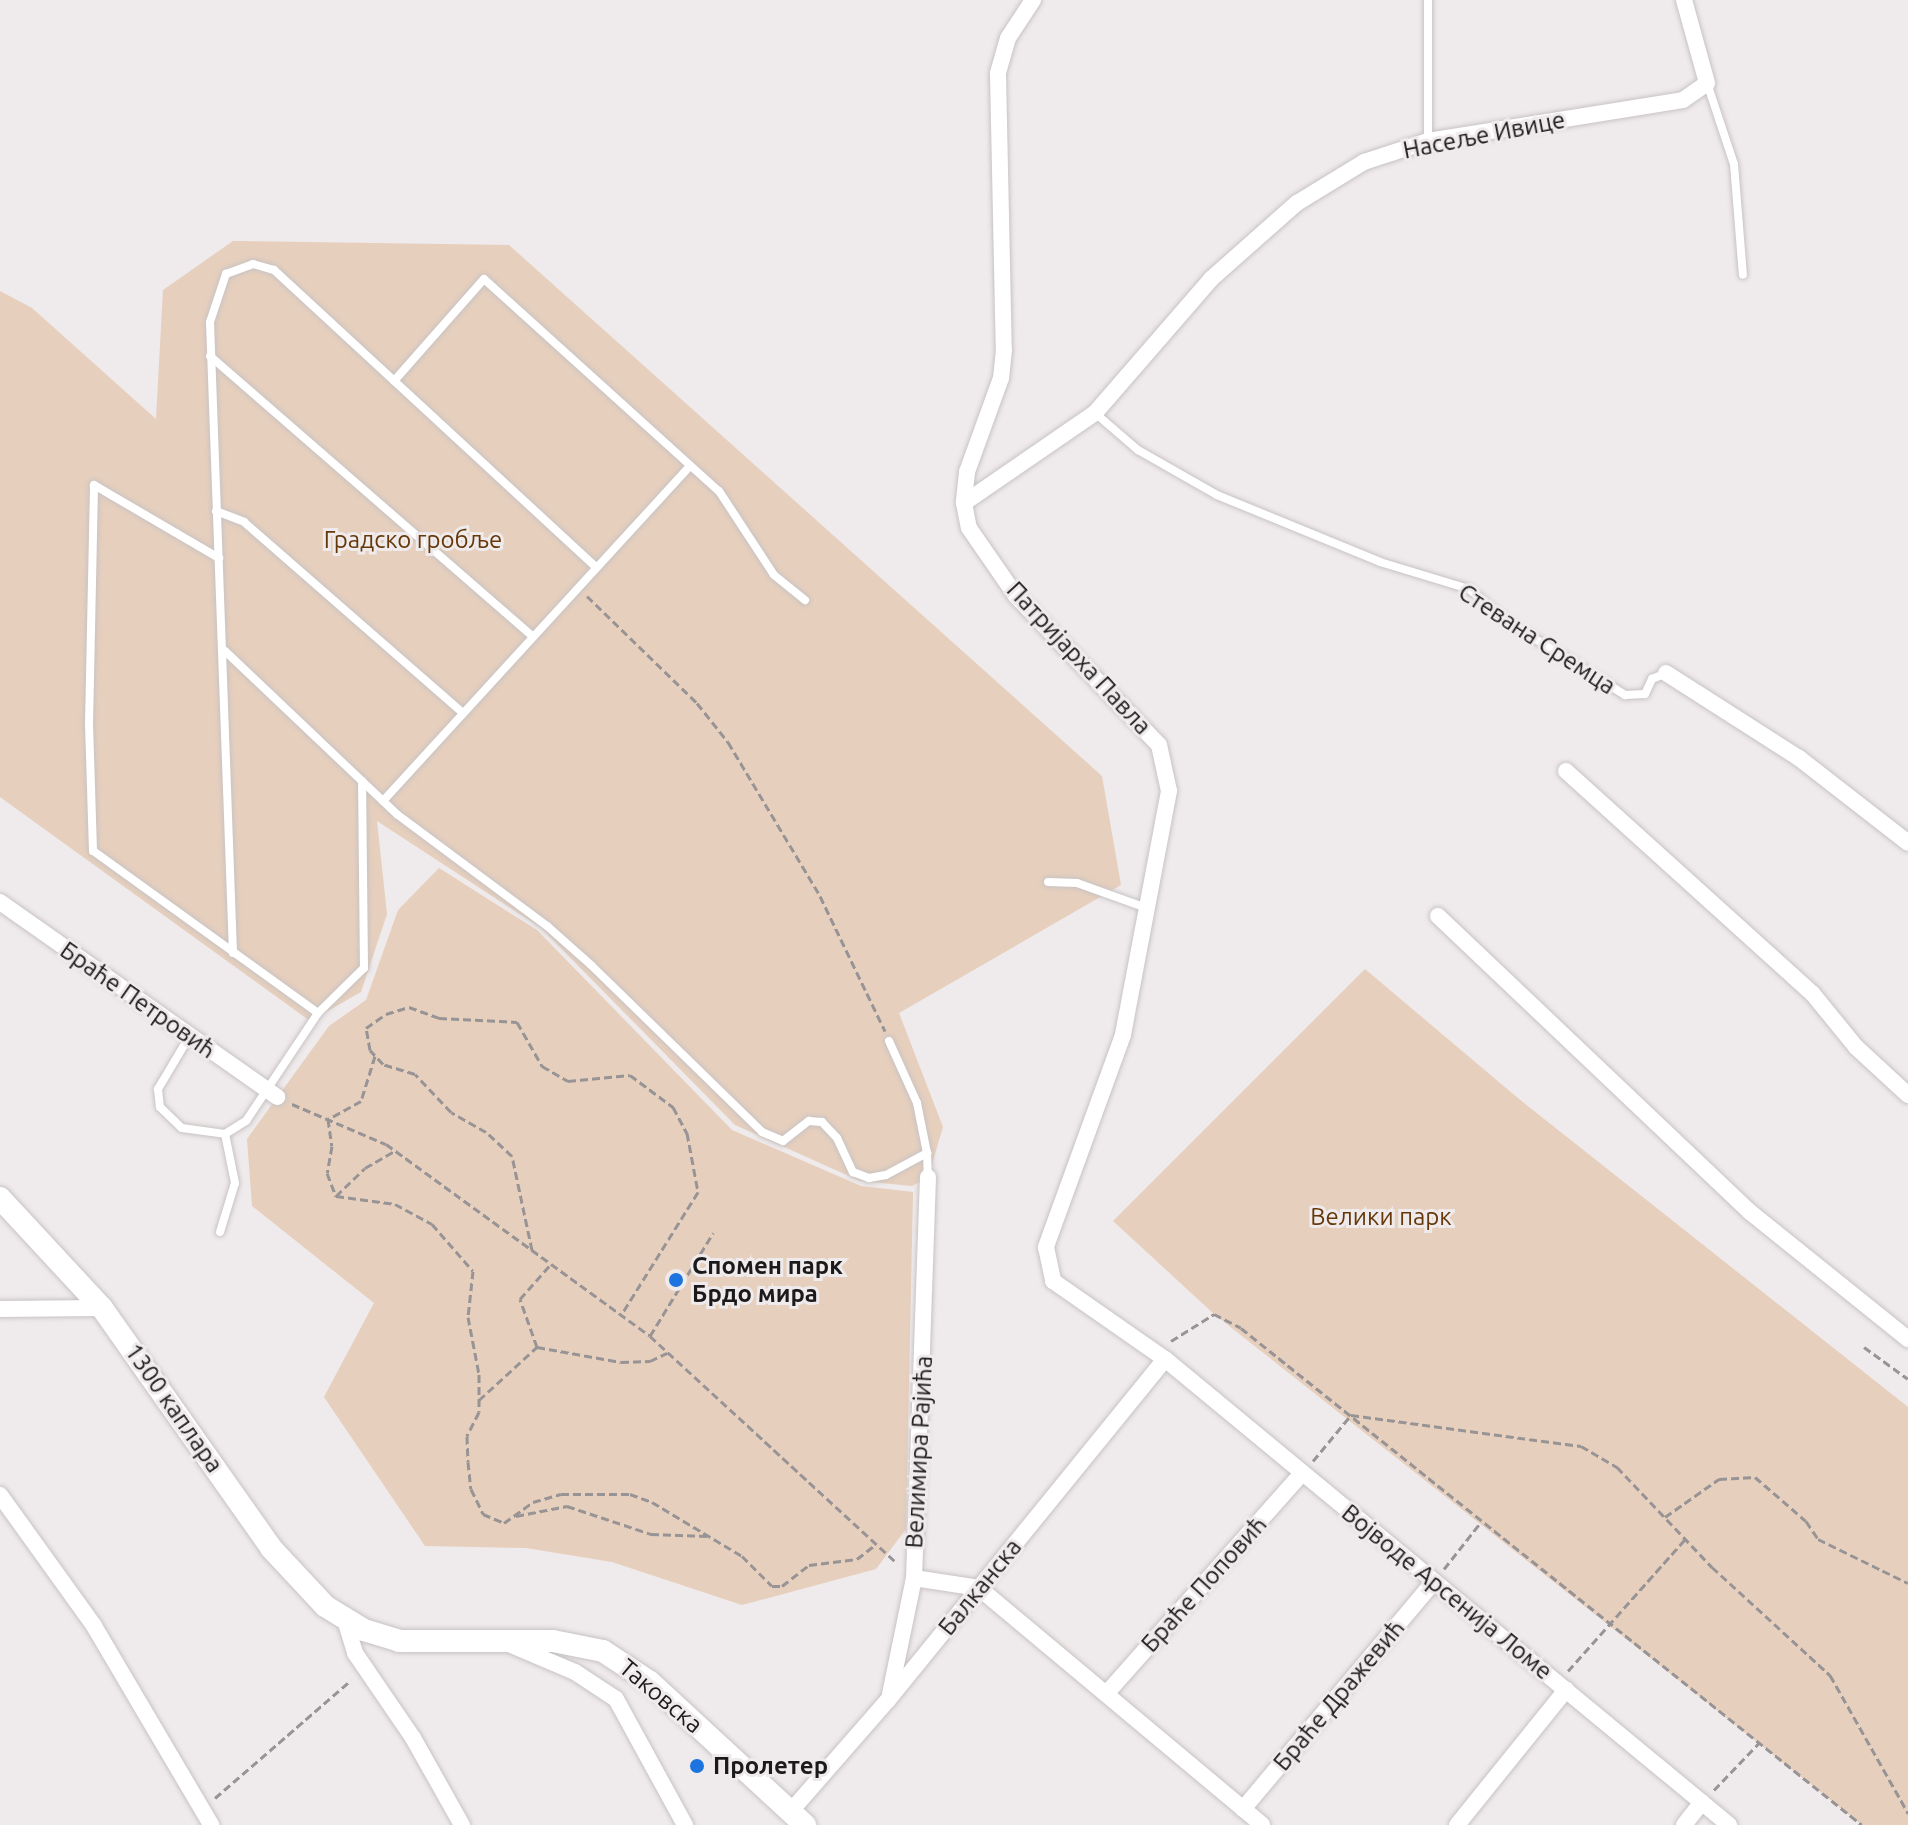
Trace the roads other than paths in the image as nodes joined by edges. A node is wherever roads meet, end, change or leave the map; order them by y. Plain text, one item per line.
1 (1033, 0) edge
2 (1428, 0) edge
3 (1684, 0) edge
4 (1707, 83) junction
5 (1428, 141) junction
6 (1743, 275) dead end
7 (210, 356) junction
8 (394, 381) junction
9 (1095, 413) junction
10 (689, 467) junction
11 (964, 503) junction
12 (216, 511) junction
13 (219, 558) junction
14 (594, 565) junction
15 (805, 600) dead end
16 (531, 635) junction
17 (225, 651) junction
18 (1666, 673) joint
19 (462, 712) junction
20 (1566, 771) dead end
21 (362, 781) junction
22 (383, 801) junction
23 (1908, 843) edge
24 (1048, 882) dead end
25 (0, 902) edge
26 (1148, 908) junction
27 (1438, 916) dead end
28 (233, 953) junction
29 (318, 1013) junction
30 (189, 1037) junction
31 (889, 1041) road end
32 (272, 1094) junction
33 (1908, 1095) edge
34 (225, 1134) junction
35 (927, 1153) junction
36 (928, 1177) joint
37 (0, 1198) edge
38 (220, 1232) dead end
39 (102, 1308) junction
40 (0, 1309) edge
41 (1908, 1339) edge
42 (1160, 1356) junction
43 (1302, 1473) junction
44 (0, 1495) edge
45 (914, 1578) junction
46 (1434, 1581) junction
47 (979, 1588) junction
48 (345, 1620) junction
49 (506, 1643) junction
50 (1562, 1687) junction
51 (1106, 1694) junction
52 (888, 1700) junction
53 (1702, 1802) junction
54 (1243, 1809) junction
55 (208, 1818) edge
56 (798, 1818) edge
57 (462, 1825) edge
58 (685, 1825) edge
59 (1262, 1825) edge
60 (1457, 1825) edge
61 (1684, 1825) edge
62 (1729, 1825) edge

1 - 11 street, Патријарха Павла
2 - 5 lane
3 - 4 street
4 - 5 street, Насеље Ивице
4 - 6 lane
5 - 9 street, Насеље Ивице
7 - 8 lane
7 - 12 lane
7 - 16 lane
8 - 10 lane
8 - 14 lane
9 - 11 street, Насеље Ивице
9 - 18 lane, Стевана Сремца
10 - 14 lane
10 - 15 lane
11 - 26 street, Патријарха Павла
12 - 13 lane
12 - 19 lane
13 - 17 lane
13 - 28 lane
14 - 16 lane
16 - 19 lane
17 - 21 lane
17 - 28 lane
18 - 23 street, Стевана Сремца
19 - 22 lane
20 - 33 street
21 - 22 lane
21 - 29 lane
22 - 35 lane
24 - 26 lane
25 - 30 street, Браће Петровић
26 - 42 street, Патријарха Павла
27 - 41 street
28 - 29 lane
29 - 32 lane
30 - 32 street, Браће Петровић
30 - 34 lane
31 - 35 lane
32 - 34 lane
34 - 38 lane
35 - 36 lane
36 - 45 street, Велимира Рајића
37 - 39 street, 1300 каплара
39 - 40 street
39 - 48 street, 1300 каплара
42 - 43 street, Војводе Арсенија Ломе
42 - 47 street, Балканска
43 - 46 street, Војводе Арсенија Ломе
43 - 51 street, Браће Поповић
44 - 55 street
45 - 47 street, Велимира Рајића
45 - 52 street
46 - 50 street, Војводе Арсенија Ломе
46 - 54 street, Браће Дражевић
47 - 51 street
47 - 52 street, Балканска
48 - 49 street, Таковска
48 - 57 street
49 - 56 street, Таковска
49 - 58 street
50 - 53 street, Војводе Арсенија Ломе
50 - 60 street
51 - 54 street
52 - 56 street, Балканска
53 - 61 street
53 - 62 street, Војводе Арсенија Ломе
54 - 59 street

